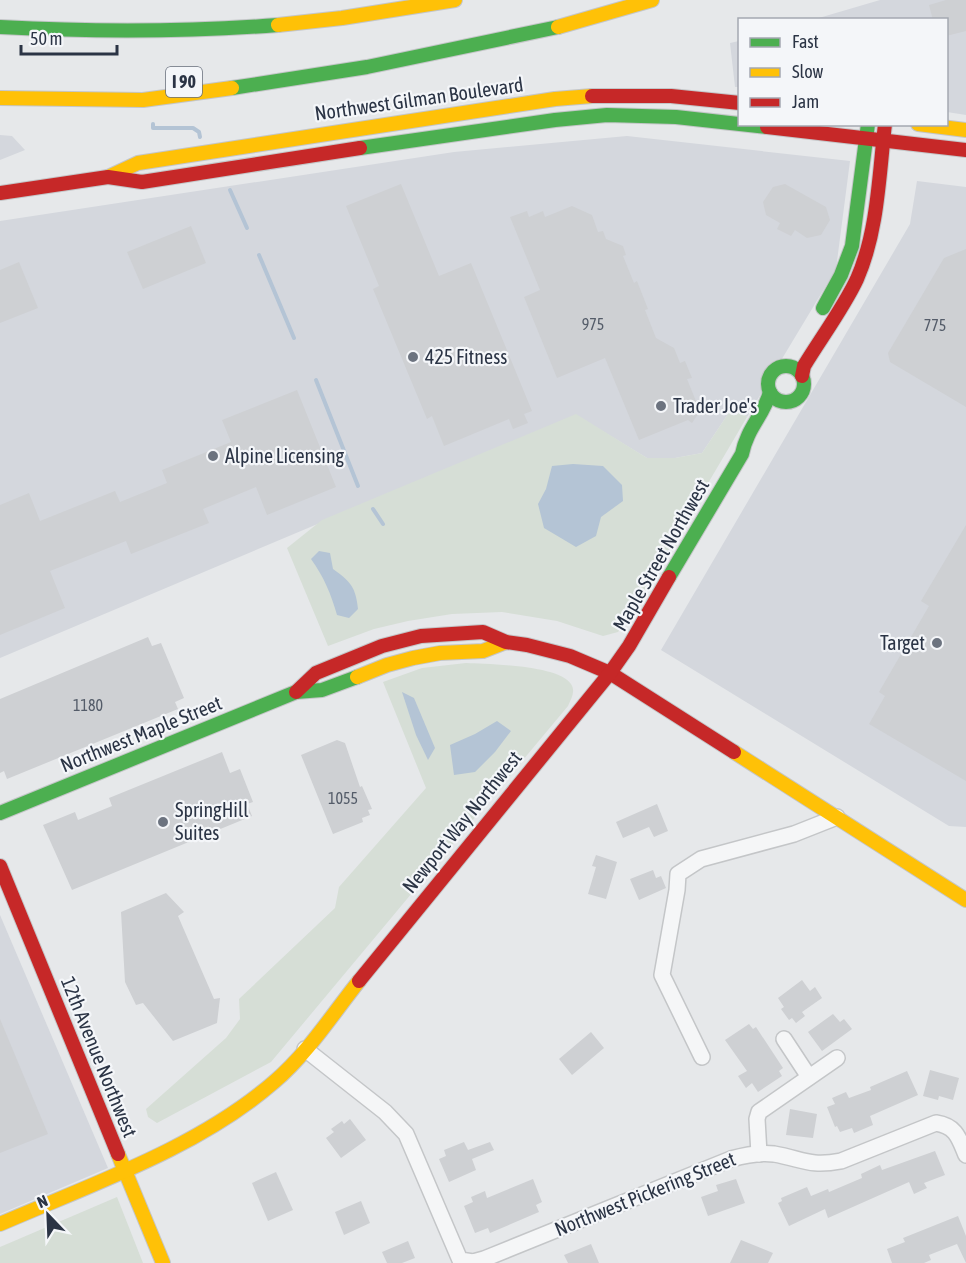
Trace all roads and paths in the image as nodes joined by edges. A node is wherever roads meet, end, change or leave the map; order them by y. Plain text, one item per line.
1 (455, 0) edge
2 (652, 0) edge
3 (24, 15) dead end
4 (0, 27) edge
5 (154, 32) junction
6 (367, 67) junction
7 (164, 83) dead end
8 (0, 98) edge
9 (738, 103) edge
10 (738, 125) edge
11 (750, 126) edge
12 (868, 126) edge
13 (885, 126) edge
14 (934, 126) edge
15 (966, 130) edge
16 (865, 140) junction
17 (883, 141) junction
18 (966, 150) edge
19 (108, 177) junction
20 (0, 193) edge
21 (817, 318) dead end
22 (801, 344) dead end
23 (785, 366) junction
24 (802, 376) junction
25 (770, 392) junction
26 (784, 402) junction
27 (742, 454) junction
28 (506, 642) junction
29 (610, 673) junction
30 (296, 692) junction
31 (0, 813) edge
32 (837, 817) junction
33 (0, 866) edge
34 (966, 900) edge
35 (784, 1039) dead end
36 (305, 1049) junction
37 (702, 1057) dead end
38 (837, 1058) dead end
39 (809, 1077) junction
40 (759, 1154) junction
41 (966, 1155) edge
42 (125, 1170) junction
43 (0, 1224) edge
44 (163, 1263) edge

1 - 5 main road
2 - 6 main road, I 90
3 - 5 main road
4 - 5 main road
6 - 7 main road, I 90
6 - 8 main road
9 - 19 main road, Northwest Gilman Boulevard
10 - 19 main road, Northwest Gilman Boulevard
11 - 16 main road, Northwest Gilman Boulevard
12 - 16 main road
13 - 17 main road
14 - 15 main road
16 - 17 main road, Northwest Gilman Boulevard
16 - 21 main road
17 - 18 main road, Northwest Gilman Boulevard
17 - 24 main road
19 - 20 main road, Northwest Gilman Boulevard
22 - 23 main road
23 - 24 main road
23 - 25 main road
24 - 26 main road
25 - 26 main road
25 - 27 main road, Maple Street Northwest
26 - 27 main road, Maple Street Northwest
27 - 29 main road, Maple Street Northwest
28 - 29 main road, Northwest Maple Street
28 - 30 main road, Northwest Maple Street
28 - 30 main road, Northwest Maple Street
29 - 32 main road
29 - 36 main road, Newport Way Northwest
30 - 31 main road, Northwest Maple Street
32 - 34 main road
32 - 37 street
33 - 42 main road, 12th Avenue Northwest
35 - 39 street
36 - 40 street, Northwest Pickering Street
36 - 42 main road, Newport Way Northwest
38 - 39 street
39 - 40 street
40 - 41 street, Northwest Pickering Street
42 - 43 main road, Newport Way Northwest
42 - 44 main road, 12th Avenue Northwest

